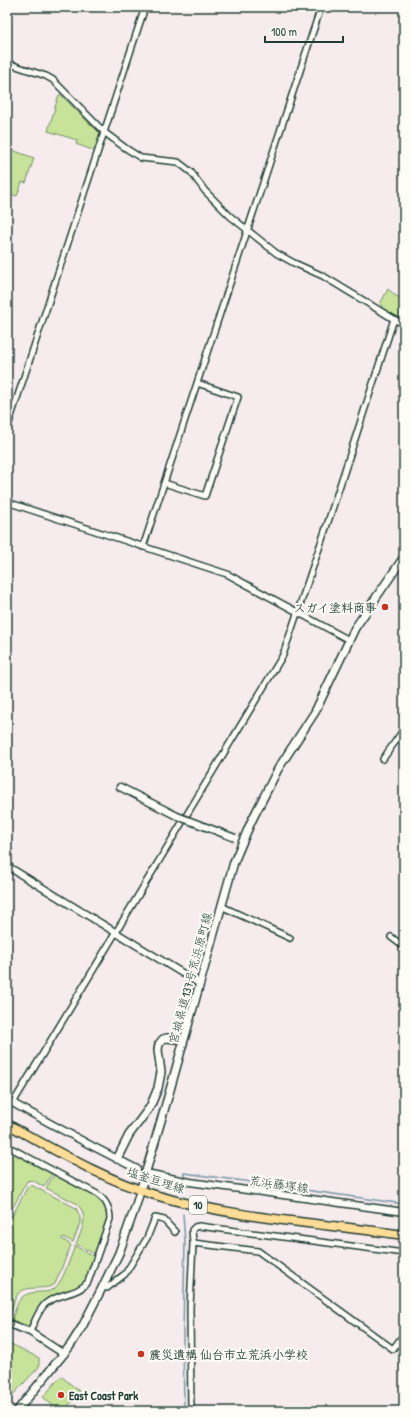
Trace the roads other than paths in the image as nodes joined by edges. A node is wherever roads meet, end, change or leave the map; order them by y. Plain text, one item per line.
1 (145, 7) edge
2 (321, 7) edge
3 (7, 63) edge
4 (104, 132) junction
5 (248, 231) junction
6 (394, 319) junction
7 (404, 324) edge
8 (197, 384) junction
9 (7, 430) edge
10 (164, 483) junction
11 (7, 502) edge
12 (143, 547) junction
13 (403, 560) edge
14 (298, 612) junction
15 (349, 640) junction
16 (404, 729) edge
17 (383, 759) dead end
18 (120, 787) dead end
19 (243, 841) junction
20 (7, 866) edge
21 (221, 906) junction
22 (115, 932) junction
23 (391, 937) dead end
24 (290, 938) dead end
25 (404, 947) edge
26 (200, 984) junction
27 (184, 1040) junction
28 (10, 1102) edge
29 (7, 1124) edge
30 (7, 1146) edge
31 (117, 1158) junction
32 (137, 1169) dead end
33 (151, 1174) dead end
34 (141, 1190) junction
35 (404, 1212) edge
36 (175, 1232) dead end
37 (404, 1235) edge
38 (193, 1244) junction
39 (404, 1253) edge
40 (103, 1286) junction
41 (7, 1323) edge
42 (30, 1332) junction
43 (404, 1334) edge
44 (64, 1354) junction
45 (17, 1411) edge
46 (191, 1411) edge

1 - 4 street
2 - 5 street
3 - 4 street
4 - 5 street
4 - 9 street
5 - 6 street
5 - 8 street
6 - 7 street
6 - 14 street
8 - 10 street
8 - 10 street
10 - 12 street
11 - 12 street
12 - 14 street
13 - 15 main road, 宮城県道137号荒浜原町線
14 - 15 street
14 - 22 street
15 - 19 main road, 宮城県道137号荒浜原町線
16 - 17 street
18 - 19 street, bridge
19 - 21 main road, 宮城県道137号荒浜原町線
20 - 22 street
21 - 24 street
21 - 26 main road, 宮城県道137号荒浜原町線
22 - 26 street
22 - 28 street
23 - 25 street
26 - 27 main road, 宮城県道137号荒浜原町線
27 - 31 main road
27 - 34 main road, 宮城県道137号荒浜原町線
28 - 31 street
29 - 34 main road, 塩釜亘理線 / 10
30 - 42 street
31 - 32 street
33 - 35 street, 荒浜藤塚線
34 - 37 main road, 塩釜亘理線 / 10
34 - 40 main road, 宮城県道137号荒浜原町線
36 - 40 street
38 - 39 street
38 - 43 street
38 - 46 street
40 - 44 main road, 宮城県道137号荒浜原町線
41 - 42 street
42 - 44 street
44 - 45 main road, 宮城県道137号荒浜原町線

